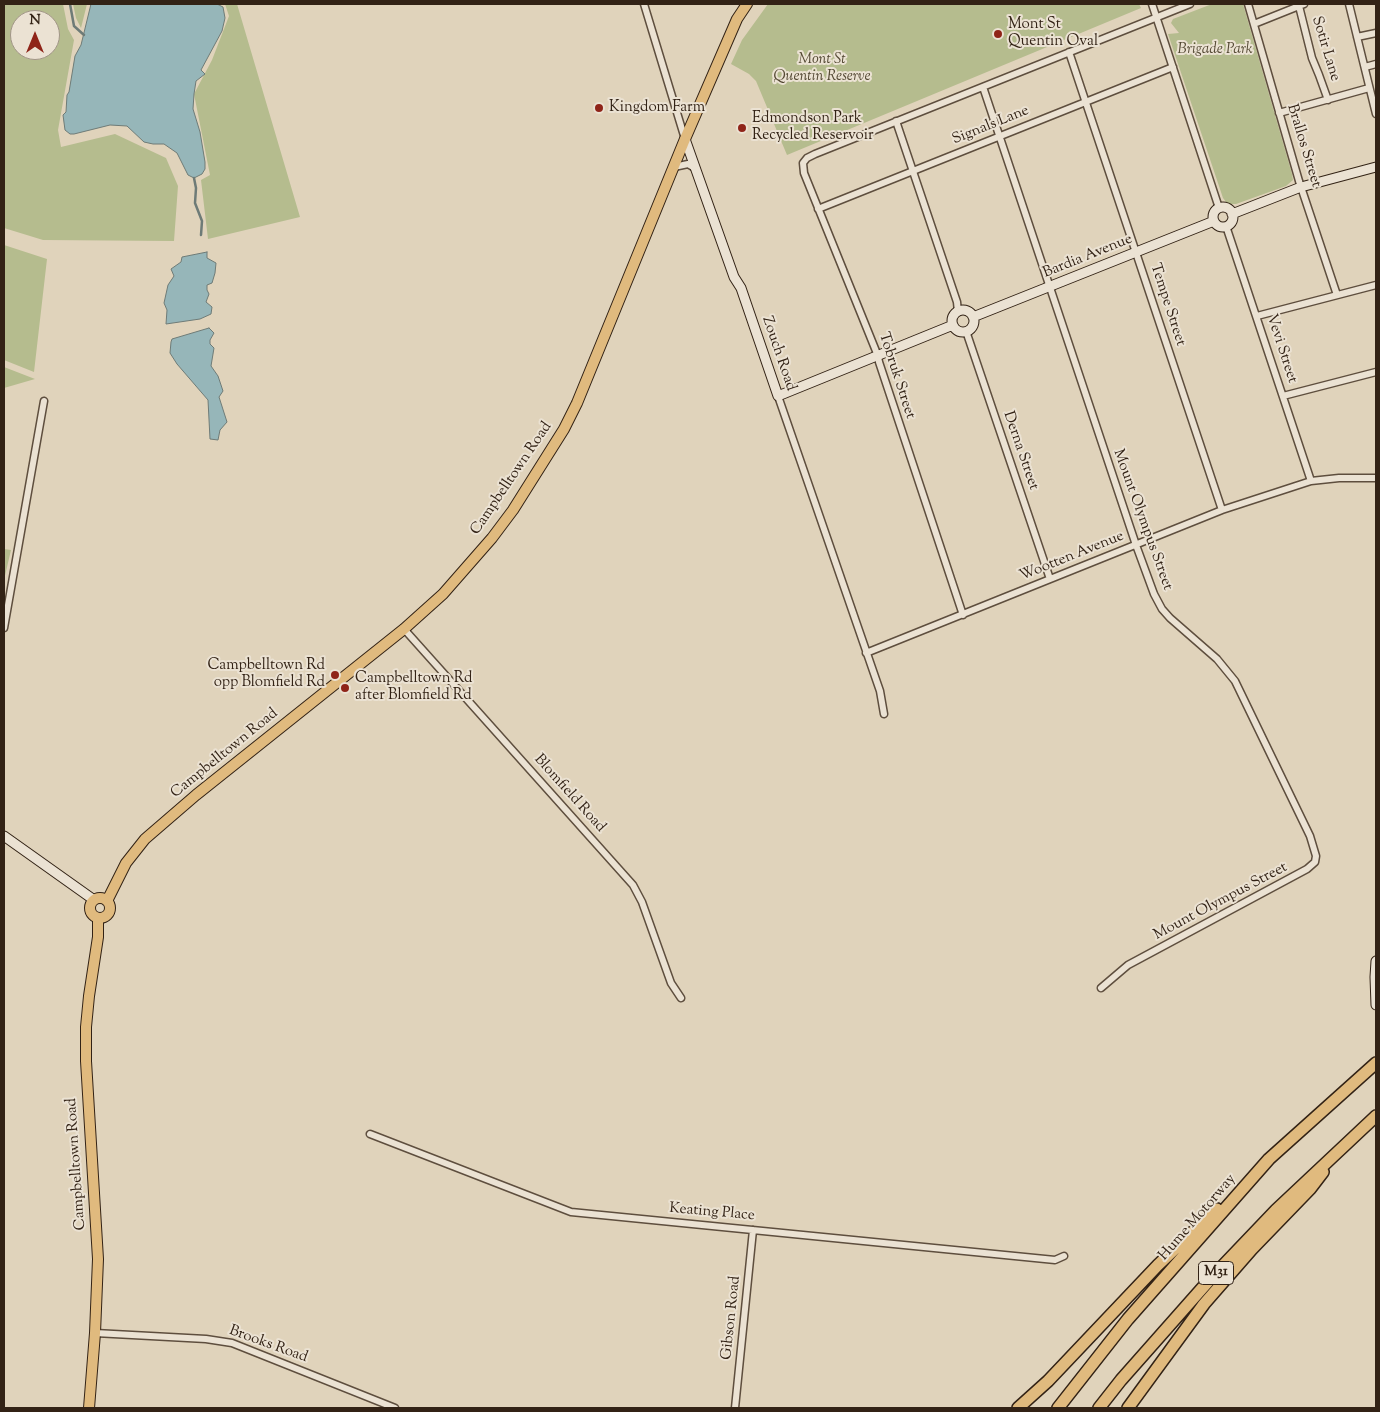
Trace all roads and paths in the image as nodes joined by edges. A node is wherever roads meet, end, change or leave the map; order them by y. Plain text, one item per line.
1 (644, 4) edge
2 (746, 4) edge
3 (1152, 4) edge
4 (1190, 4) edge
5 (1248, 4) edge
6 (1348, 4) edge
7 (1302, 5) edge
8 (1156, 17) junction
9 (1254, 24) junction
10 (1376, 32) edge
11 (1357, 38) junction
12 (1069, 52) junction
13 (1376, 64) edge
14 (1173, 67) junction
15 (1364, 67) junction
16 (982, 86) junction
17 (1370, 88) junction
18 (1328, 100) junction
19 (1086, 101) junction
20 (1280, 113) junction
21 (1376, 114) edge
22 (896, 121) junction
23 (999, 136) junction
24 (686, 139) junction
25 (674, 167) junction
26 (1376, 167) edge
27 (697, 170) junction
28 (913, 171) junction
29 (1302, 187) junction
30 (1219, 208) junction
31 (818, 209) junction
32 (1232, 214) junction
33 (1214, 221) junction
34 (1226, 226) junction
35 (1136, 252) junction
36 (1376, 285) edge
37 (1050, 287) junction
38 (1337, 295) junction
39 (958, 312) junction
40 (1257, 316) junction
41 (973, 317) junction
42 (953, 325) junction
43 (966, 332) junction
44 (878, 356) junction
45 (1376, 372) edge
46 (778, 396) junction
47 (1283, 396) junction
48 (44, 401) dead end
49 (1376, 478) edge
50 (1311, 481) junction
51 (1222, 510) junction
52 (1136, 545) junction
53 (1050, 579) junction
54 (963, 615) junction
55 (4, 628) edge
56 (404, 629) junction
57 (866, 653) junction
58 (884, 714) dead end
59 (4, 836) edge
60 (94, 900) junction
61 (108, 901) junction
62 (98, 918) junction
63 (1376, 961) edge
64 (1101, 988) dead end
65 (681, 998) dead end
66 (1376, 1005) edge
67 (1376, 1064) edge
68 (1376, 1116) edge
69 (370, 1134) dead end
70 (1342, 1146) junction
71 (1269, 1159) junction
72 (753, 1230) junction
73 (1064, 1256) dead end
74 (95, 1333) junction
75 (89, 1408) edge
76 (395, 1408) edge
77 (735, 1408) edge
78 (1018, 1408) edge
79 (1058, 1408) edge
80 (1099, 1408) edge
81 (1128, 1408) edge

1 - 24 street, Zouch Road
2 - 24 main road, Campbelltown Road
3 - 8 street
4 - 8 street
5 - 9 street, Brallos Street
6 - 11 street
7 - 9 street
7 - 18 street, Sotir Lane
8 - 12 street
8 - 14 street
9 - 20 street, Brallos Street
10 - 11 street
11 - 15 street
12 - 16 street
12 - 19 street, Tempe Street
13 - 15 street
14 - 19 street, Signals Lane
14 - 30 street
15 - 17 street
16 - 22 street
16 - 23 street, Mount Olympus Street
17 - 18 street
17 - 21 street
18 - 20 street
19 - 23 street, Signals Lane
19 - 35 street, Tempe Street
20 - 29 street, Brallos Street
22 - 28 street
22 - 31 street, Tobruk Street
23 - 28 street, Signals Lane
23 - 37 street, Mount Olympus Street
24 - 25 main road, Campbelltown Road
24 - 27 street, Zouch Road
25 - 27 street
25 - 56 main road, Campbelltown Road
26 - 29 street
27 - 46 street, Zouch Road
28 - 31 street, Signals Lane
28 - 39 street
29 - 32 street
29 - 38 street, Brallos Street
30 - 32 street
30 - 33 street
31 - 44 street, Tobruk Street
32 - 34 street
33 - 34 street
33 - 35 street, Bardia Avenue
34 - 40 street, Vevi Street
35 - 37 street, Bardia Avenue
35 - 51 street, Tempe Street
36 - 38 street
37 - 41 street, Bardia Avenue
37 - 52 street, Mount Olympus Street
38 - 40 street
39 - 41 street
39 - 42 street
40 - 47 street, Vevi Street
41 - 43 street
42 - 43 street
42 - 44 street
43 - 53 street, Derna Street
44 - 46 street
44 - 54 street, Tobruk Street
45 - 47 street
46 - 57 street, Zouch Road
47 - 50 street, Vevi Street
48 - 55 street
49 - 50 street, Wootten Avenue
50 - 51 street, Wootten Avenue
51 - 52 street, Wootten Avenue
52 - 53 street, Wootten Avenue
52 - 64 street, Mount Olympus Street
53 - 54 street, Wootten Avenue
54 - 57 street, Wootten Avenue
56 - 61 main road, Campbelltown Road
56 - 65 street, Blomfield Road
57 - 58 street, Zouch Road
59 - 60 street
60 - 61 main road
60 - 62 main road
61 - 62 main road
62 - 74 main road, Campbelltown Road
63 - 66 street
67 - 71 highway, Hume Motorway / M31
68 - 70 highway, M31
69 - 72 street, Keating Place
70 - 80 highway, M31
70 - 81 highway
71 - 78 highway
71 - 79 highway, Hume Motorway / M31
72 - 73 street, Keating Place
72 - 77 street, Gibson Road
74 - 75 main road, Campbelltown Road
74 - 76 street, Brooks Road

